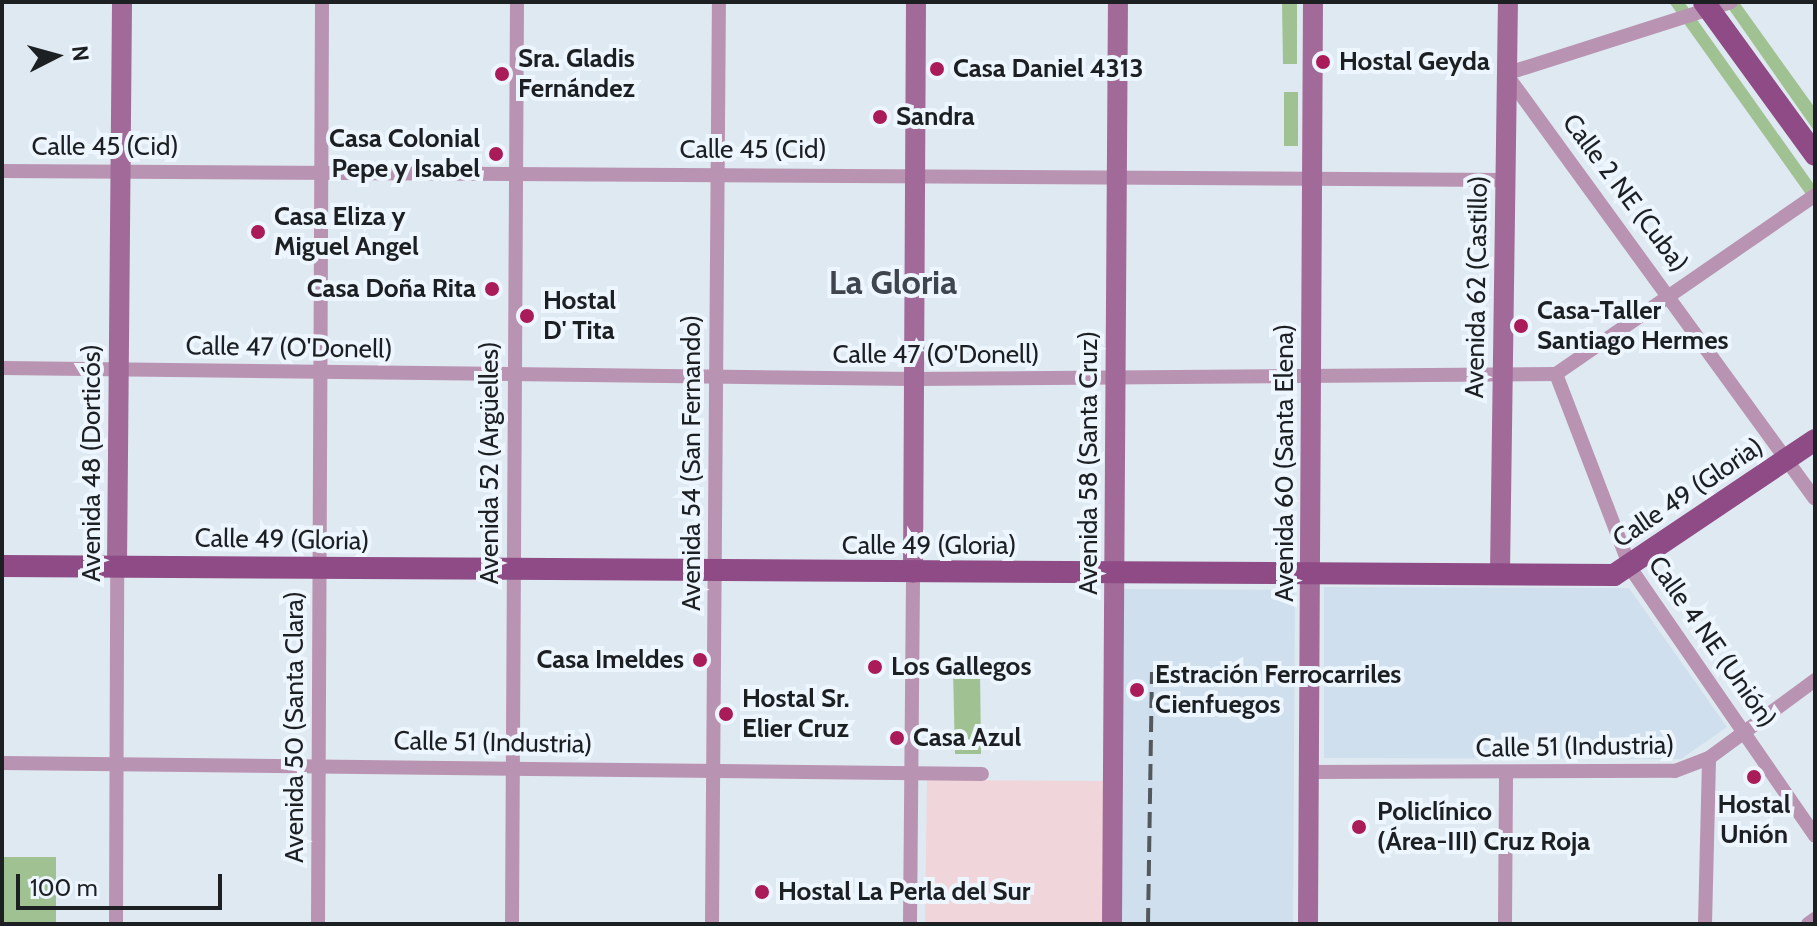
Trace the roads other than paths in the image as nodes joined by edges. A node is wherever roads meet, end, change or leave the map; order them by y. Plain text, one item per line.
1 (122, 2) edge
2 (322, 2) edge
3 (517, 2) edge
4 (719, 2) edge
5 (916, 2) edge
6 (1118, 2) edge
7 (1313, 2) edge
8 (1508, 2) edge
9 (1713, 4) edge
10 (1506, 74) junction
11 (1815, 155) edge
12 (121, 170) junction
13 (2, 171) edge
14 (321, 171) junction
15 (516, 173) junction
16 (718, 174) junction
17 (915, 176) junction
18 (1117, 177) junction
19 (1312, 178) junction
20 (1504, 180) junction
21 (1815, 195) edge
22 (1672, 296) junction
23 (2, 368) edge
24 (119, 369) junction
25 (321, 371) junction
26 (1556, 374) junction
27 (1502, 375) junction
28 (515, 377) junction
29 (716, 378) junction
30 (1311, 378) junction
31 (914, 379) junction
32 (1116, 379) junction
33 (1815, 440) edge
34 (1788, 459) junction
35 (1815, 499) edge
36 (2, 566) edge
37 (117, 566) junction
38 (320, 568) junction
39 (1631, 569) junction
40 (514, 572) junction
41 (1500, 572) junction
42 (913, 573) junction
43 (1115, 573) junction
44 (1310, 573) junction
45 (715, 575) junction
46 (1815, 680) edge
47 (1744, 731) junction
48 (1709, 758) junction
49 (117, 762) junction
50 (2, 763) edge
51 (319, 764) junction
52 (513, 767) junction
53 (1308, 772) junction
54 (714, 773) junction
55 (1506, 773) junction
56 (911, 774) junction
57 (982, 774) dead end
58 (1815, 836) edge
59 (1815, 919) edge
60 (116, 924) edge
61 (318, 924) edge
62 (512, 924) edge
63 (712, 924) edge
64 (910, 924) edge
65 (1112, 924) edge
66 (1308, 924) edge
67 (1505, 924) edge
68 (1705, 924) edge
69 (1808, 924) edge

1 - 12 street, Avenida 48 (Dorticós)
2 - 14 street, Avenida 50 (Santa Clara)
3 - 15 street, Avenida 52 (Argüelles)
4 - 16 street, Avenida 54 (San Fernando)
5 - 17 street
6 - 18 street, Avenida 58 (Santa Cruz)
7 - 19 street, Avenida 60 (Santa Elena)
8 - 10 street, Avenida 62 (Castillo)
9 - 10 street
9 - 11 main road
10 - 20 street, Avenida 62 (Castillo)
10 - 22 street, Calle 2 NE (Cuba)
12 - 13 street, Calle 45 (Cid)
12 - 14 street, Calle 45 (Cid)
12 - 24 street, Avenida 48 (Dorticós)
14 - 15 street, Calle 45 (Cid)
14 - 25 street, Avenida 50 (Santa Clara)
15 - 16 street, Calle 45 (Cid)
15 - 28 street, Avenida 52 (Argüelles)
16 - 17 street, Calle 45 (Cid)
16 - 29 street, Avenida 54 (San Fernando)
17 - 18 street, Calle 45 (Cid)
17 - 31 street
18 - 19 street, Calle 45 (Cid)
18 - 32 street, Avenida 58 (Santa Cruz)
19 - 20 street, Calle 45 (Cid)
19 - 30 street, Avenida 60 (Santa Elena)
20 - 27 street, Avenida 62 (Castillo)
21 - 22 street
22 - 26 street
22 - 34 street, Calle 2 NE (Cuba)
23 - 24 street, Calle 47 (O'Donell)
24 - 25 street, Calle 47 (O'Donell)
24 - 37 street, Avenida 48 (Dorticós)
25 - 28 street, Calle 47 (O'Donell)
25 - 38 street, Avenida 50 (Santa Clara)
26 - 27 street, Calle 47 (O'Donell)
26 - 39 street, Calle 4 NE (Unión)
27 - 30 street, Calle 47 (O'Donell)
27 - 41 street, Avenida 62 (Castillo)
28 - 29 street, Calle 47 (O'Donell)
28 - 40 street, Avenida 52 (Argüelles)
29 - 31 street, Calle 47 (O'Donell)
29 - 45 street, Avenida 54 (San Fernando)
30 - 32 street, Calle 47 (O'Donell)
30 - 44 street, Avenida 60 (Santa Elena)
31 - 32 street, Calle 47 (O'Donell)
31 - 42 street
32 - 43 street, Avenida 58 (Santa Cruz)
33 - 34 main road, Calle 49 (Gloria)
34 - 35 street, Calle 2 NE (Cuba)
34 - 39 main road, Calle 49 (Gloria)
36 - 37 main road, Calle 49 (Gloria)
37 - 38 main road, Calle 49 (Gloria)
37 - 49 street, Avenida 48 (Dorticós)
38 - 40 main road, Calle 49 (Gloria)
38 - 51 street, Avenida 50 (Santa Clara)
39 - 41 main road, Calle 49 (Gloria)
39 - 47 street, Calle 4 NE (Unión)
40 - 45 main road, Calle 49 (Gloria)
40 - 52 street, Avenida 52 (Argüelles)
41 - 44 main road, Calle 49 (Gloria)
42 - 43 main road, Calle 49 (Gloria)
42 - 45 main road, Calle 49 (Gloria)
42 - 56 street
43 - 44 main road, Calle 49 (Gloria)
43 - 65 street, Avenida 58 (Santa Cruz)
44 - 53 street, Avenida 60 (Santa Elena)
45 - 54 street, Avenida 54 (San Fernando)
46 - 47 street, Calle 51 (Industria)
47 - 48 street, Calle 51 (Industria)
47 - 58 street, Calle 4 NE (Unión)
48 - 55 street, Calle 51 (Industria)
48 - 68 street
49 - 50 street, Calle 51 (Industria)
49 - 51 street, Calle 51 (Industria)
49 - 60 street, Avenida 48 (Dorticós)
51 - 52 street, Calle 51 (Industria)
51 - 61 street, Avenida 50 (Santa Clara)
52 - 54 street, Calle 51 (Industria)
52 - 62 street, Avenida 52 (Argüelles)
53 - 55 street, Calle 51 (Industria)
53 - 66 street, Avenida 60 (Santa Elena)
54 - 56 street, Calle 51 (Industria)
54 - 63 street, Avenida 54 (San Fernando)
55 - 67 street
56 - 57 street, Calle 51 (Industria)
56 - 64 street
59 - 69 street

